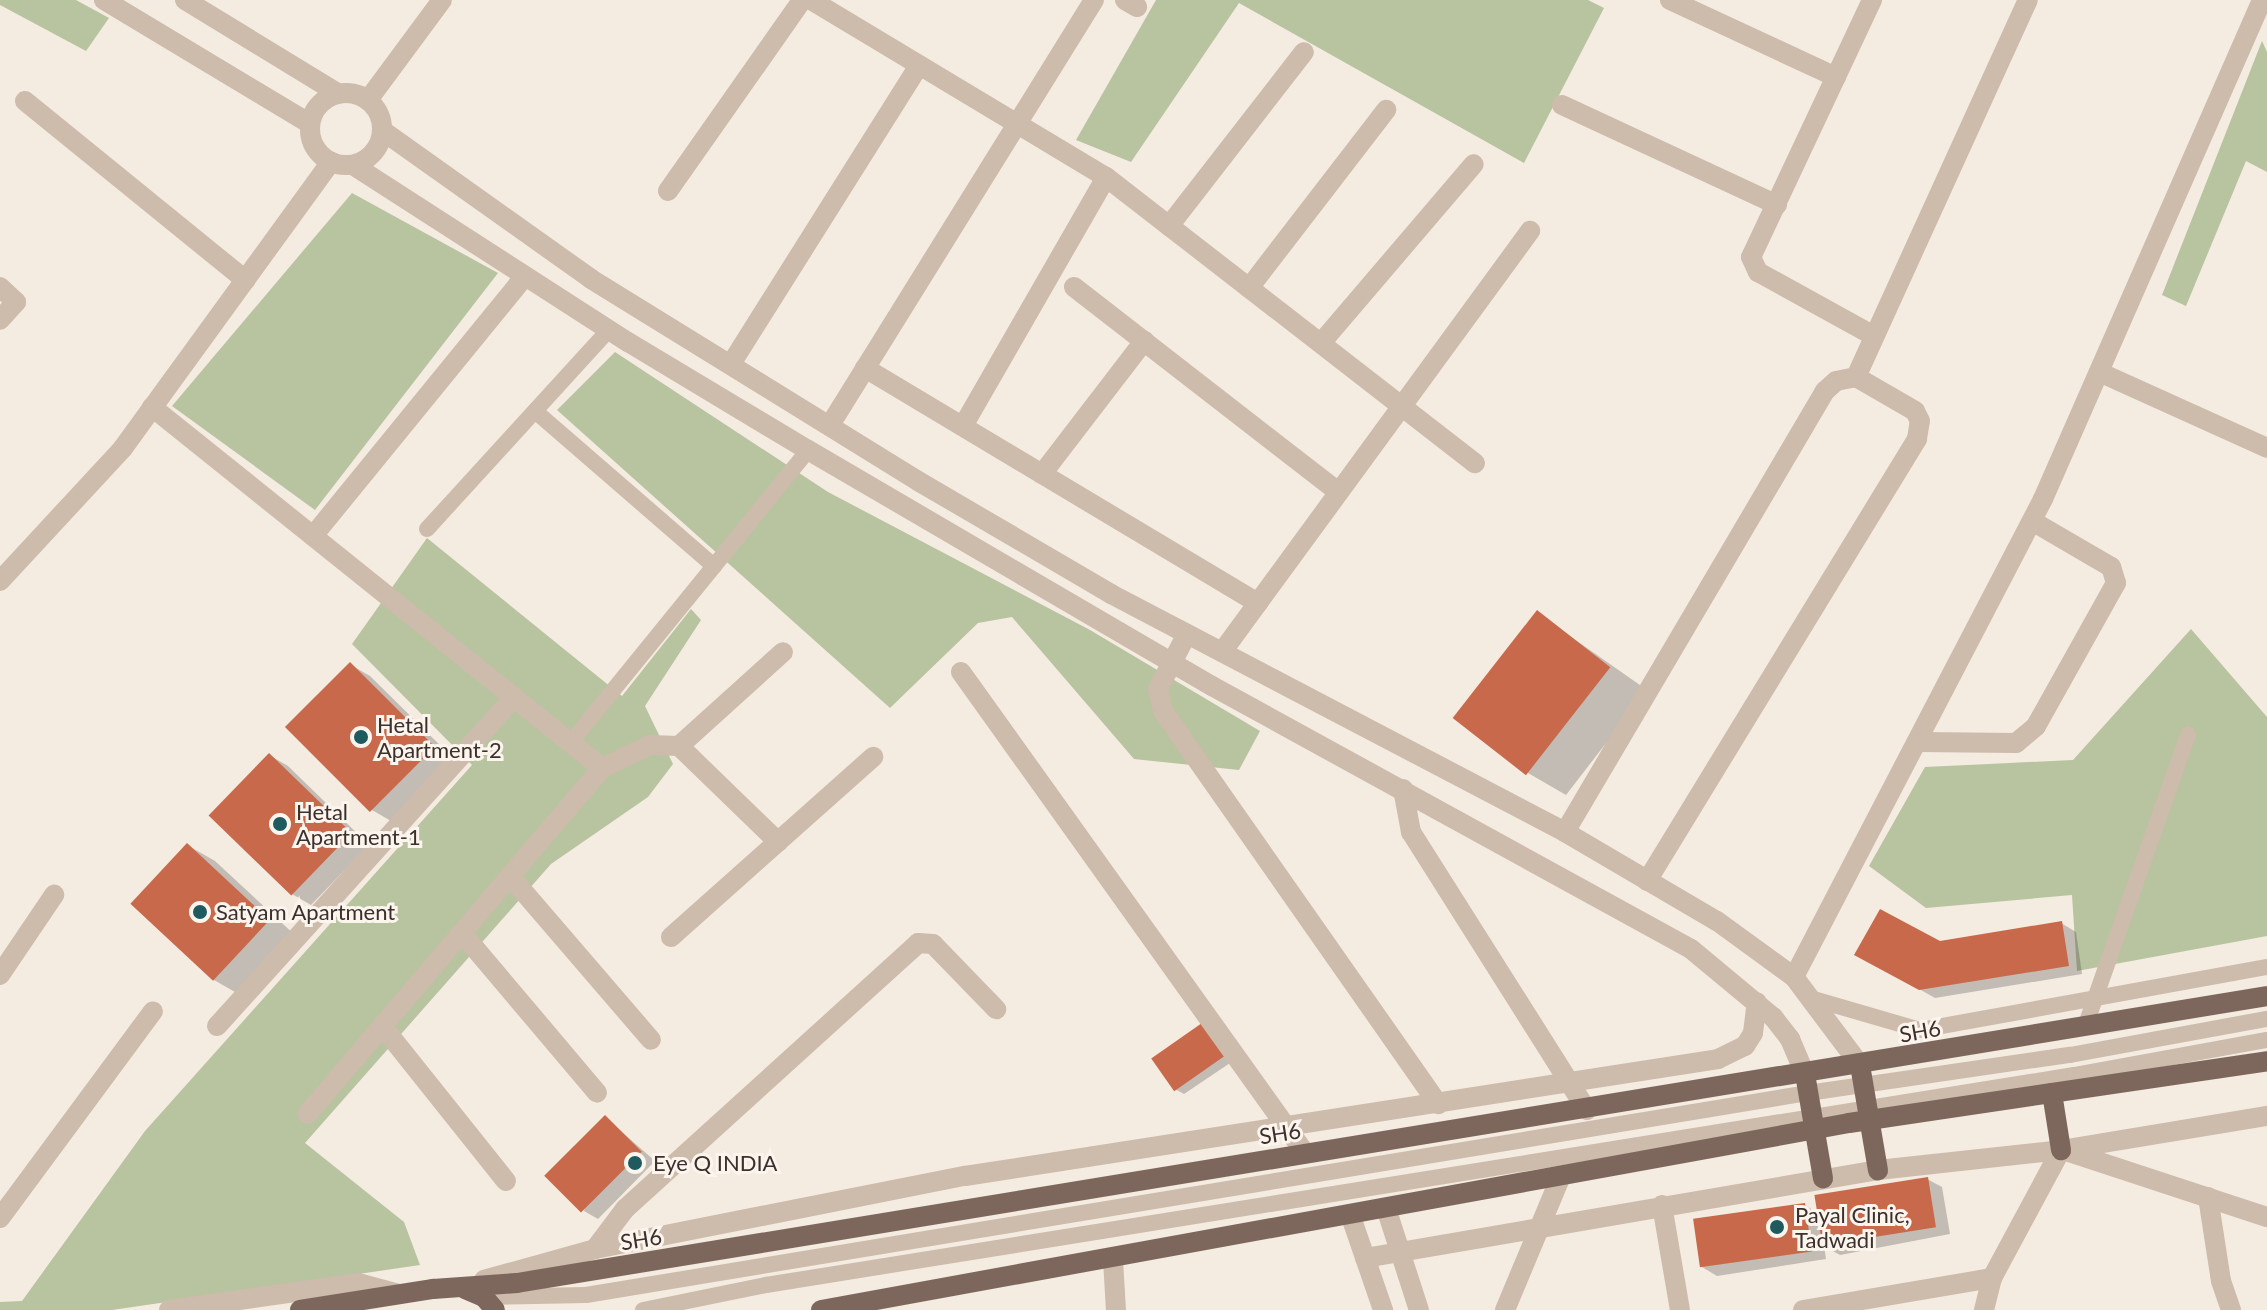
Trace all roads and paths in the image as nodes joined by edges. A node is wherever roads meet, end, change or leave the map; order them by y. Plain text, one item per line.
1 (104, 0) edge
2 (185, 0) edge
3 (442, 0) edge
4 (802, 0) edge
5 (811, 0) edge
6 (1094, 0) edge
7 (1670, 0) edge
8 (1872, 0) edge
9 (2028, 0) edge
10 (2262, 0) edge
11 (1304, 52) dead end
12 (919, 65) junction
13 (1836, 77) junction
14 (339, 94) junction
15 (368, 100) junction
16 (25, 101) dead end
17 (1562, 105) dead end
18 (1386, 110) dead end
19 (1015, 122) junction
20 (310, 124) junction
21 (383, 131) junction
22 (331, 162) junction
23 (1474, 164) dead end
24 (353, 165) junction
25 (1106, 177) junction
26 (668, 191) dead end
27 (1777, 205) junction
28 (1169, 226) junction
29 (1530, 231) dead end
30 (525, 276) junction
31 (245, 280) junction
32 (0, 287) edge
33 (1074, 287) dead end
34 (1249, 288) junction
35 (0, 320) edge
36 (609, 330) junction
37 (1874, 336) junction
38 (1144, 341) junction
39 (1321, 343) junction
40 (731, 364) junction
41 (865, 368) junction
42 (2099, 372) junction
43 (1856, 377) junction
44 (1401, 406) junction
45 (152, 407) junction
46 (535, 411) junction
47 (830, 425) junction
48 (963, 426) junction
49 (2267, 448) edge
50 (808, 450) junction
51 (1475, 463) dead end
52 (1042, 474) junction
53 (1338, 492) junction
54 (2032, 521) junction
55 (427, 529) dead end
56 (313, 536) junction
57 (714, 566) junction
58 (0, 581) edge
59 (1258, 603) junction
60 (1187, 634) junction
61 (783, 652) dead end
62 (1222, 652) junction
63 (1170, 661) junction
64 (961, 672) dead end
65 (514, 697) junction
66 (2188, 735) dead end
67 (571, 742) junction
68 (1917, 742) junction
69 (679, 746) junction
70 (873, 757) dead end
71 (602, 768) junction
72 (1403, 789) junction
73 (1565, 832) junction
74 (778, 842) junction
75 (510, 876) junction
76 (1647, 881) junction
77 (54, 895) dead end
78 (462, 933) junction
79 (671, 937) dead end
80 (2267, 967) edge
81 (0, 975) edge
82 (1794, 977) junction
83 (2267, 996) edge
84 (2095, 997) junction
85 (1810, 998) junction
86 (1757, 1002) junction
87 (996, 1009) dead end
88 (153, 1011) dead end
89 (2267, 1019) edge
90 (217, 1026) dead end
91 (383, 1027) junction
92 (2085, 1027) junction
93 (651, 1040) dead end
94 (2267, 1040) edge
95 (2267, 1061) edge
96 (1569, 1081) junction
97 (1807, 1084) junction
98 (597, 1093) dead end
99 (2052, 1093) junction
100 (1865, 1094) junction
101 (1438, 1104) junction
102 (1587, 1110) junction
103 (308, 1114) dead end
104 (2267, 1116) edge
105 (1813, 1122) junction
106 (1288, 1127) junction
107 (2061, 1150) junction
108 (1305, 1153) junction
109 (1878, 1170) junction
110 (1561, 1176) junction
111 (1823, 1178) junction
112 (506, 1181) dead end
113 (2208, 1197) junction
114 (1662, 1205) junction
115 (1386, 1208) junction
116 (1350, 1214) junction
117 (2267, 1217) edge
118 (0, 1218) edge
119 (1540, 1225) junction
120 (595, 1249) junction
121 (1401, 1252) junction
122 (1365, 1258) junction
123 (1113, 1260) junction
124 (1992, 1278) junction
125 (461, 1287) junction
126 (399, 1294) junction
127 (490, 1303) edge
128 (862, 1306) edge
129 (169, 1310) edge
130 (300, 1310) edge
131 (371, 1310) edge
132 (643, 1310) edge
133 (821, 1310) edge
134 (1116, 1310) edge
135 (1383, 1310) edge
136 (1419, 1310) edge
137 (1505, 1310) edge
138 (1680, 1310) edge
139 (1803, 1310) edge
140 (1984, 1310) edge
141 (2231, 1310) edge

1 - 20 street
2 - 14 street
3 - 15 street
4 - 26 street
5 - 12 street
6 - 19 street
7 - 13 street
8 - 13 street
9 - 37 street
10 - 42 street
11 - 28 street
12 - 19 street
12 - 40 street
13 - 27 street
14 - 15 street
14 - 20 street
15 - 21 street
16 - 31 street
17 - 27 street
18 - 34 street
19 - 25 street
19 - 41 street
20 - 22 street
21 - 24 street
21 - 40 street
22 - 24 street
22 - 31 street
23 - 39 street
24 - 30 street
25 - 28 street
25 - 48 street
27 - 37 street
28 - 34 street
29 - 44 street
30 - 36 street
30 - 56 street
31 - 45 street
32 - 35 street
33 - 38 street
34 - 39 street
36 - 46 lane
36 - 50 street
37 - 43 street
38 - 52 street
38 - 53 street
39 - 44 street
40 - 47 street
41 - 47 street
41 - 48 street
42 - 49 street
42 - 54 street
43 - 73 street
43 - 76 street
44 - 51 street
44 - 53 street
45 - 56 street
45 - 58 street
46 - 55 lane
46 - 57 lane
47 - 60 street
48 - 52 street
50 - 57 lane
50 - 63 street
52 - 59 street
53 - 59 street
54 - 68 street
54 - 68 street
56 - 65 street
57 - 67 lane
59 - 62 street
60 - 62 street
60 - 63 street
61 - 69 street
62 - 73 street
63 - 72 street
63 - 101 street
64 - 106 street
65 - 67 street
65 - 90 street
66 - 84 lane
67 - 71 street
68 - 82 street
69 - 71 street
69 - 74 street
70 - 74 street
71 - 75 street
72 - 86 street
72 - 96 street
73 - 76 street
74 - 79 street
75 - 78 street
75 - 93 street
76 - 82 street
77 - 81 street
78 - 91 street
78 - 98 street
80 - 84 lane
82 - 85 street
83 - 92 main road, SH6
84 - 85 lane
84 - 92 lane
85 - 100 street
86 - 96 street
86 - 97 street
87 - 120 street
88 - 118 street
89 - 100 lane
91 - 103 street
91 - 112 street
92 - 100 main road, SH6
94 - 100 lane
95 - 99 main road
96 - 101 street
96 - 102 street
97 - 100 main road, SH6
97 - 102 main road, SH6
97 - 105 main road
97 - 127 lane
99 - 100 main road
99 - 107 main road
100 - 105 main road
100 - 109 main road
101 - 106 street
102 - 108 main road, SH6
104 - 107 street
105 - 110 main road
105 - 111 main road
105 - 132 lane
106 - 108 street
106 - 120 street
107 - 109 street
107 - 113 street
107 - 124 street
108 - 125 main road, SH6
109 - 111 street
110 - 115 main road
110 - 119 street
111 - 114 street
113 - 117 street
113 - 141 street
114 - 119 street
114 - 138 street
115 - 116 main road
115 - 121 street
116 - 122 street
116 - 123 main road
119 - 121 street
119 - 137 street
120 - 125 street
121 - 122 street
121 - 136 street
122 - 135 street
123 - 128 main road
123 - 134 street
124 - 139 street
124 - 140 street
125 - 126 main road, SH6
125 - 127 main road
126 - 129 street
126 - 130 main road, SH6
126 - 131 main road
128 - 133 main road

